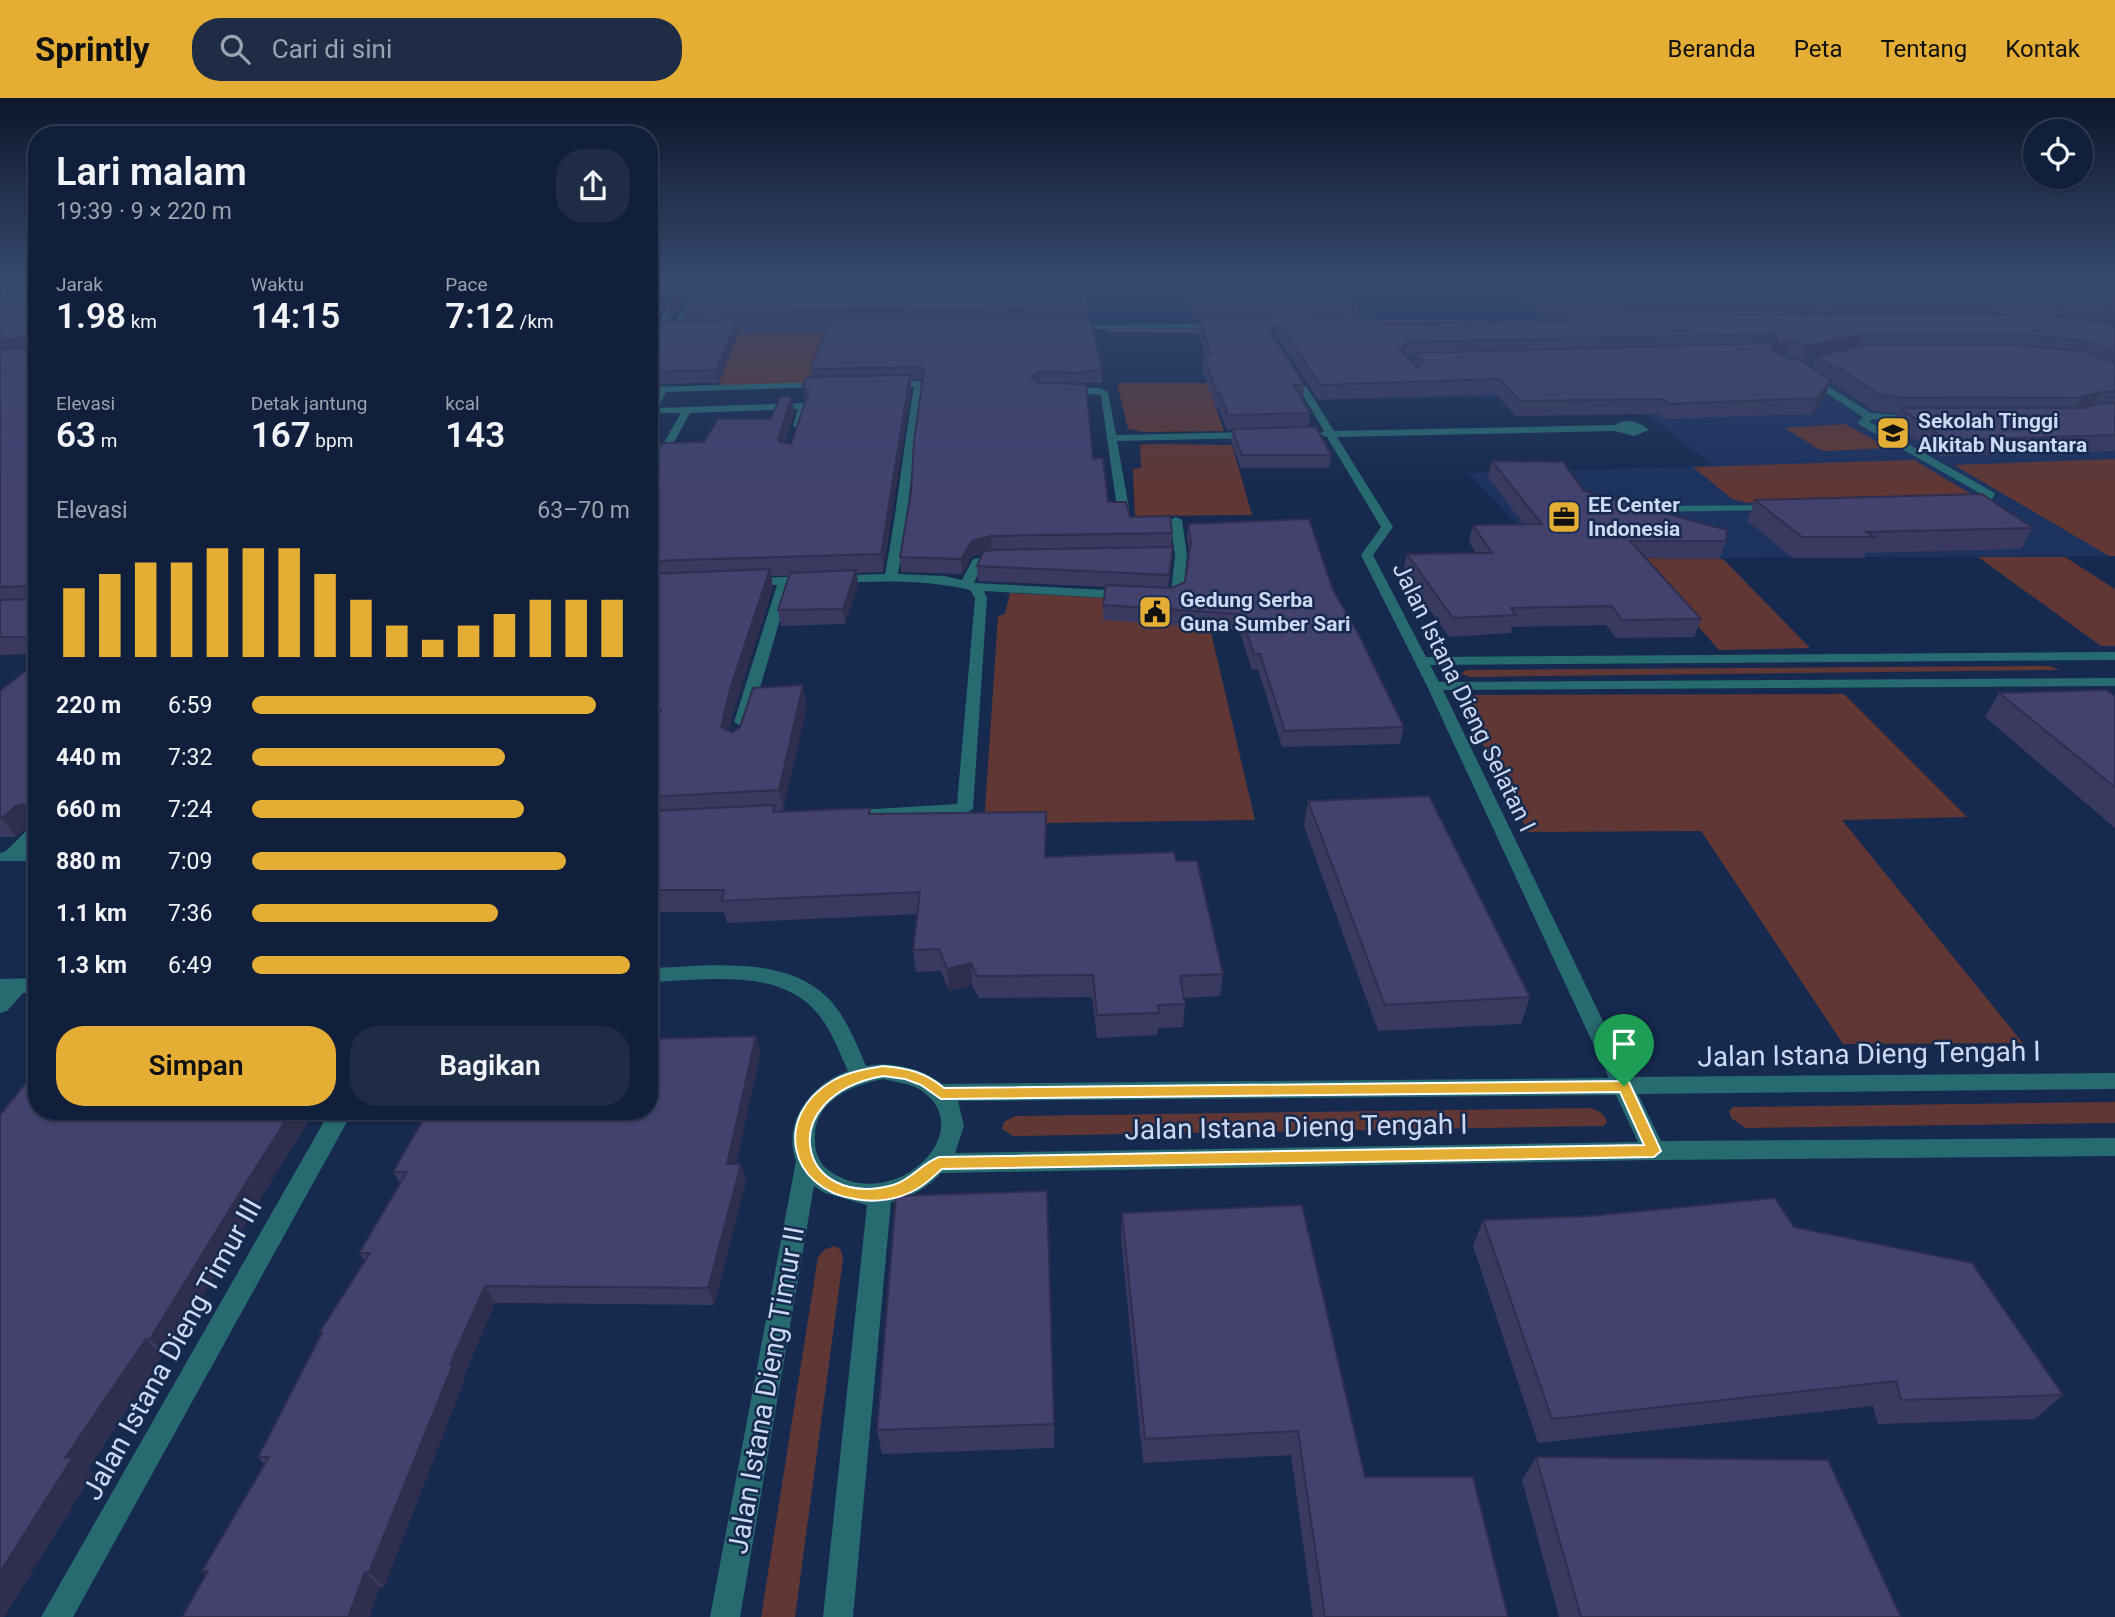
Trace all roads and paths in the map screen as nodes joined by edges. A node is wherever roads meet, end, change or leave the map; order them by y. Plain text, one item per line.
1 (1282, 355) edge
2 (1801, 368) edge
3 (838, 384) edge
4 (878, 384) edge
5 (762, 386) junction
6 (658, 389) edge
7 (663, 389) junction
8 (1051, 390) edge
9 (658, 399) edge
10 (758, 408) junction
11 (687, 410) junction
12 (658, 411) edge
13 (1869, 416) junction
14 (1927, 419) edge
15 (758, 421) edge
16 (1617, 428) edge
17 (796, 431) edge
18 (1326, 434) junction
19 (1264, 435) edge
20 (1114, 438) junction
21 (658, 452) edge
22 (1952, 505) edge
23 (1788, 507) edge
24 (1123, 508) edge
25 (1652, 509) edge
26 (1175, 520) dead end
27 (1019, 558) edge
28 (891, 578) junction
29 (785, 581) junction
30 (730, 583) edge
31 (971, 586) junction
32 (2081, 656) junction
33 (2115, 656) edge
34 (1421, 661) junction
35 (2115, 682) edge
36 (1434, 686) junction
37 (739, 732) edge
38 (828, 816) edge
39 (28, 838) edge
40 (28, 856) edge
41 (5, 857) edge
42 (658, 975) edge
43 (18, 986) edge
44 (0, 1006) edge
45 (860, 1075) junction
46 (2115, 1081) edge
47 (1624, 1086) junction
48 (941, 1093) junction
49 (337, 1120) edge
50 (2115, 1147) edge
51 (1654, 1151) junction
52 (807, 1163) junction
53 (939, 1163) junction
54 (880, 1193) junction
55 (56, 1617) edge
56 (725, 1617) edge
57 (838, 1617) edge

1 - 18 street, Jalan Istana Dieng Selatan I
2 - 13 street
3 - 5 street
4 - 28 street
5 - 7 street
5 - 10 street
6 - 7 street
7 - 9 street
8 - 20 street
10 - 11 street
10 - 15 street
10 - 17 street
11 - 12 street
11 - 21 street
13 - 14 street
13 - 22 street
16 - 18 street
18 - 34 street, Jalan Istana Dieng Selatan I
19 - 20 street
20 - 24 street
23 - 25 street
26 - 31 street
27 - 31 street
28 - 29 street
28 - 31 street
29 - 30 street
29 - 37 street
31 - 38 street
32 - 33 street
32 - 34 street
32 - 35 street
34 - 36 street, Jalan Istana Dieng Selatan I
35 - 36 street
36 - 47 street, Jalan Istana Dieng Selatan I
39 - 41 street
40 - 41 street
42 - 45 street
43 - 44 street
45 - 48 street
45 - 52 street
46 - 47 street, Jalan Istana Dieng Tengah I
47 - 48 street, Jalan Istana Dieng Tengah I
47 - 51 street
48 - 53 street
49 - 55 street, Jalan Istana Dieng Timur III
50 - 51 street, Jalan Istana Dieng Tengah I
51 - 53 street, Jalan Istana Dieng Tengah I
52 - 54 street
52 - 56 street, Jalan Istana Dieng Timur II
53 - 54 street
54 - 57 street

